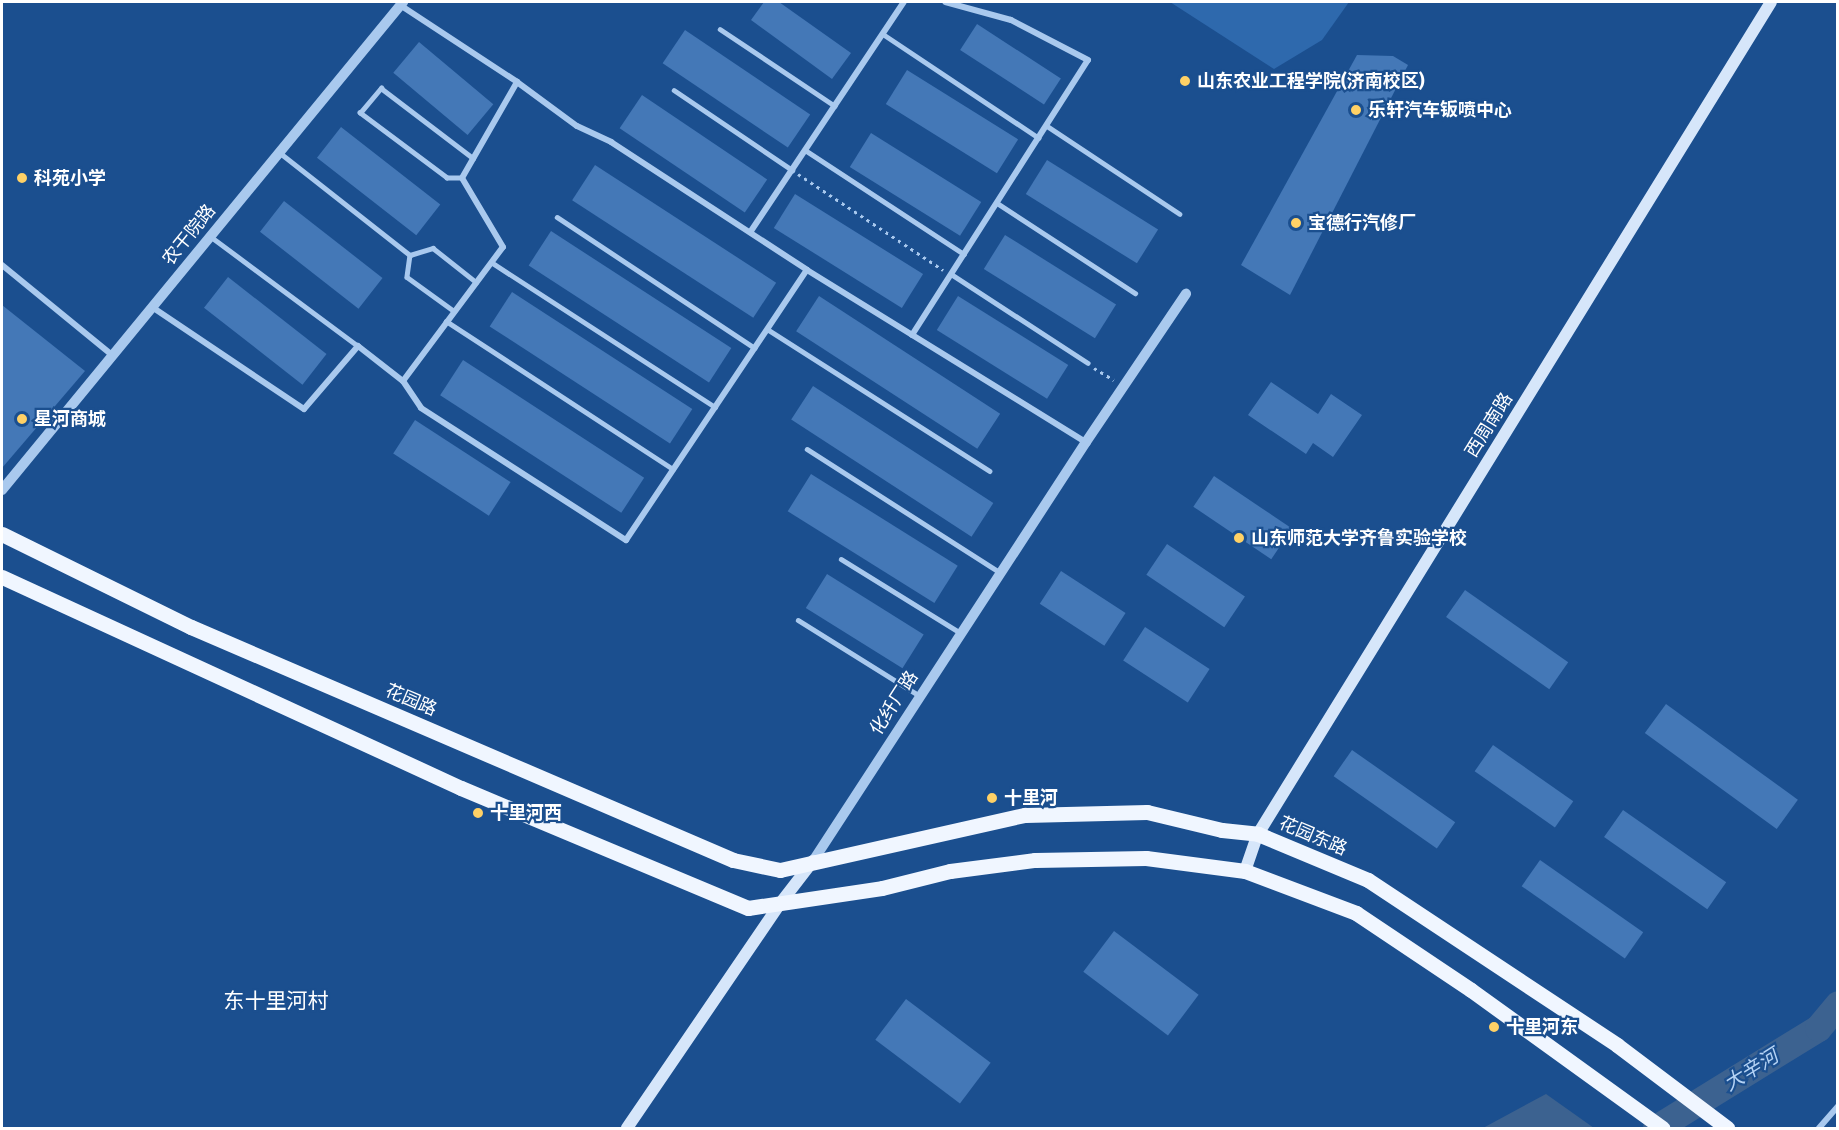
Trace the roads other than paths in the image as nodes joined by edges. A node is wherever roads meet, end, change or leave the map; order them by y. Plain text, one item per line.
1 (904, 2) edge
2 (945, 2) edge
3 (1771, 2) edge
4 (401, 3) edge
5 (720, 28) dead end
6 (883, 34) junction
7 (517, 82) junction
8 (674, 90) dead end
9 (835, 106) junction
10 (1047, 126) junction
11 (1039, 138) junction
12 (806, 150) junction
13 (279, 152) junction
14 (474, 158) junction
15 (792, 170) junction
16 (462, 178) junction
17 (997, 203) junction
18 (1180, 214) dead end
19 (557, 216) dead end
20 (751, 231) junction
21 (210, 236) junction
22 (964, 254) junction
23 (410, 255) junction
24 (491, 262) junction
25 (2, 265) edge
26 (807, 270) junction
27 (951, 274) junction
28 (476, 282) junction
29 (1135, 293) dead end
30 (1186, 294) dead end
31 (152, 307) junction
32 (454, 311) junction
33 (446, 321) junction
34 (767, 329) junction
35 (912, 335) junction
36 (358, 346) junction
37 (755, 348) junction
38 (112, 355) junction
39 (1088, 363) road end
40 (403, 381) junction
41 (715, 407) junction
42 (1086, 442) junction
43 (807, 449) dead end
44 (673, 469) junction
45 (990, 471) dead end
46 (2, 490) edge
47 (2, 534) edge
48 (841, 559) dead end
49 (1001, 573) junction
50 (2, 577) edge
51 (798, 620) dead end
52 (961, 633) junction
53 (920, 696) junction
54 (1258, 834) junction
55 (813, 861) junction
56 (1245, 871) junction
57 (779, 905) junction
58 (1838, 1106) edge
59 (627, 1128) edge
60 (1662, 1128) edge
61 (1727, 1128) edge
62 (1819, 1128) edge

1 - 6 street
2 - 10 street
3 - 54 main road, 西周南路
4 - 7 street
4 - 13 street, 农干院路
5 - 9 lane
6 - 9 street
6 - 11 lane
7 - 14 street
7 - 20 street
8 - 15 lane
9 - 12 street
10 - 11 street
10 - 18 lane
11 - 17 street
12 - 15 street
12 - 22 lane
13 - 21 street, 农干院路
13 - 23 lane
14 - 16 street
14 - 16 lane
15 - 20 street
16 - 24 street
17 - 22 street
17 - 29 lane
19 - 37 lane
20 - 26 street
21 - 31 street, 农干院路
21 - 36 lane
22 - 27 street
23 - 28 lane
23 - 32 lane
24 - 28 street
24 - 41 lane
25 - 38 street
26 - 34 street
26 - 35 street
27 - 35 street
27 - 39 lane
28 - 32 street
30 - 42 street, 化纤厂路
31 - 36 street
31 - 38 street, 农干院路
32 - 33 street
33 - 40 street
33 - 44 lane
34 - 37 street
34 - 45 lane
35 - 42 street
36 - 40 street
37 - 41 street
38 - 46 street, 农干院路
40 - 44 street
41 - 44 street
42 - 49 street, 化纤厂路
43 - 49 lane
47 - 55 main road, 花园路
48 - 52 lane
49 - 52 street, 化纤厂路
50 - 57 main road
51 - 53 lane
52 - 53 street, 化纤厂路
53 - 55 street, 化纤厂路
54 - 55 main road, 花园东路
54 - 56 main road, 西周南路
54 - 61 main road, 花园东路
55 - 57 main road, 化纤厂路
56 - 57 main road
56 - 60 main road
57 - 59 main road, 化纤厂路
58 - 62 street

